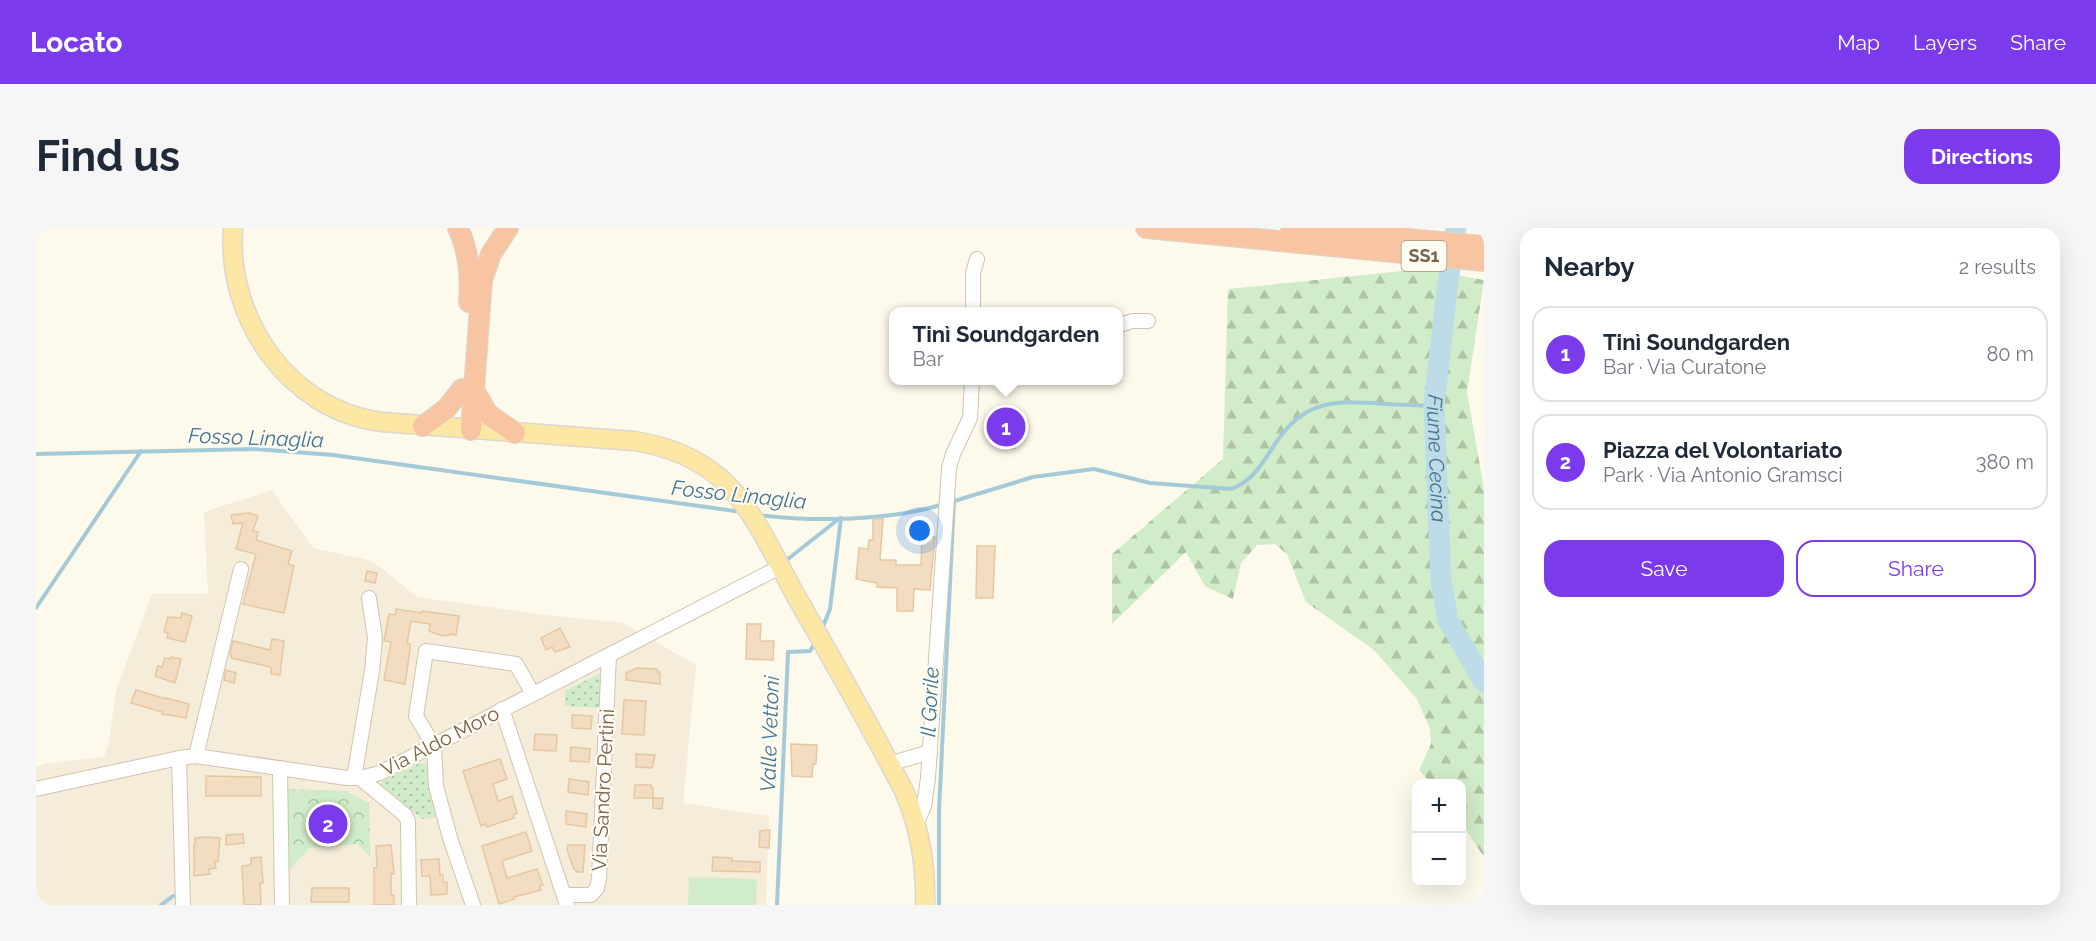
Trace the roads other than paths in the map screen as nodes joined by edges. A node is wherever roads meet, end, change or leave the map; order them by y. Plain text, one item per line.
1 (233, 228) edge
2 (458, 228) edge
3 (508, 228) edge
4 (1146, 228) edge
5 (1291, 228) edge
6 (1364, 243) junction
7 (1484, 246) edge
8 (977, 259) dead end
9 (1484, 261) edge
10 (973, 307) edge
11 (1148, 321) dead end
12 (1123, 324) edge
13 (972, 385) edge
14 (468, 389) junction
15 (423, 426) junction
16 (465, 430) junction
17 (515, 433) junction
18 (780, 567) junction
19 (241, 569) dead end
20 (369, 598) dead end
21 (609, 655) junction
22 (533, 694) junction
23 (502, 709) junction
24 (434, 746) junction
25 (930, 752) junction
26 (196, 756) junction
27 (179, 758) junction
28 (889, 764) junction
29 (280, 768) junction
30 (357, 778) junction
31 (36, 789) edge
32 (916, 825) junction
33 (566, 900) edge
34 (183, 905) edge
35 (282, 905) edge
36 (409, 905) edge
37 (473, 905) edge
38 (925, 905) edge

1 - 15 main road
2 - 14 highway
3 - 14 highway
4 - 6 highway, SS1
5 - 6 highway, SS1
6 - 7 highway, SS1
6 - 9 highway, SS1
8 - 10 street
11 - 12 street
13 - 25 street
14 - 15 highway
14 - 16 highway
14 - 17 highway
15 - 16 main road
16 - 17 main road
17 - 18 main road
18 - 21 street, Via Aldo Moro
18 - 28 main road
19 - 26 street
20 - 30 street
21 - 22 street, Via Aldo Moro
21 - 33 street, Via Sandro Pertini
22 - 23 street, Via Aldo Moro
22 - 24 street
23 - 24 street, Via Aldo Moro
23 - 33 street
24 - 30 street, Via Aldo Moro
24 - 37 street
25 - 28 street
25 - 32 street
26 - 27 street, Via Aldo Moro
26 - 29 street, Via Aldo Moro
27 - 31 street, Via Aldo Moro
27 - 34 street
28 - 32 main road
29 - 30 street, Via Aldo Moro
29 - 35 street
30 - 36 street
32 - 38 main road

